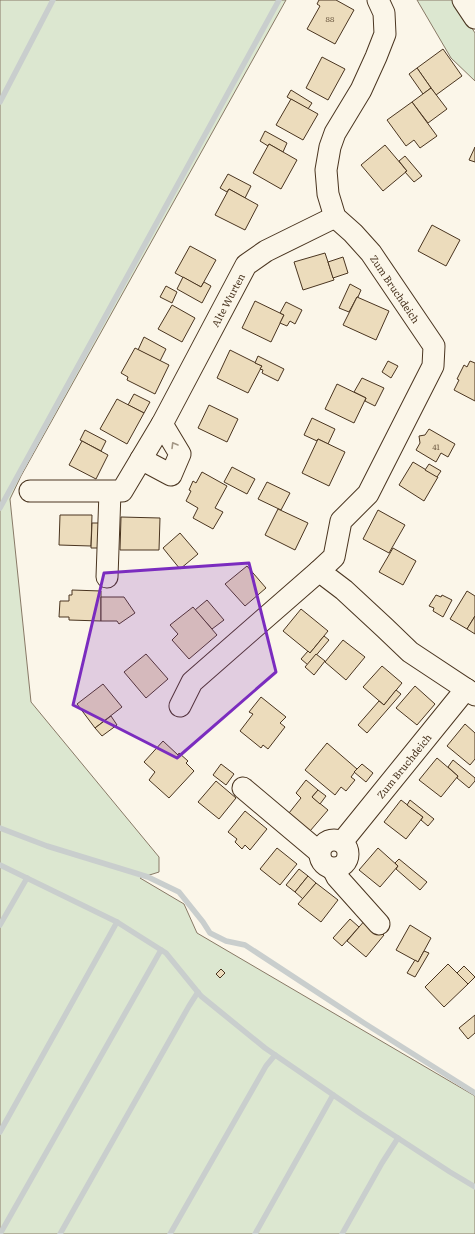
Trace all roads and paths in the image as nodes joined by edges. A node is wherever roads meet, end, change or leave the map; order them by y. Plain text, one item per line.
1 (378, 0) edge
2 (463, 0) edge
3 (475, 18) edge
4 (335, 217) junction
5 (162, 424) junction
6 (141, 459) junction
7 (30, 491) dead end
8 (110, 492) junction
9 (319, 571) junction
10 (107, 577) dead end
11 (470, 692) edge
12 (180, 706) dead end
13 (243, 788) dead end
14 (342, 842) junction
15 (319, 852) junction
16 (333, 869) junction
17 (379, 924) dead end

1 - 4 street
2 - 3 street
4 - 5 street, Alte Wurten
4 - 9 street, Zum Bruchdeich
5 - 6 street, Alte Wurten
6 -> 5 street
6 - 8 street, Alte Wurten
7 - 8 street, Alte Wurten
8 - 10 street
9 - 11 street, Zum Bruchdeich
9 - 12 street, Zum Bruchdeich
11 - 14 street, Zum Bruchdeich
13 - 15 street
14 - 15 street
14 - 16 street
15 - 16 street
16 - 17 street

